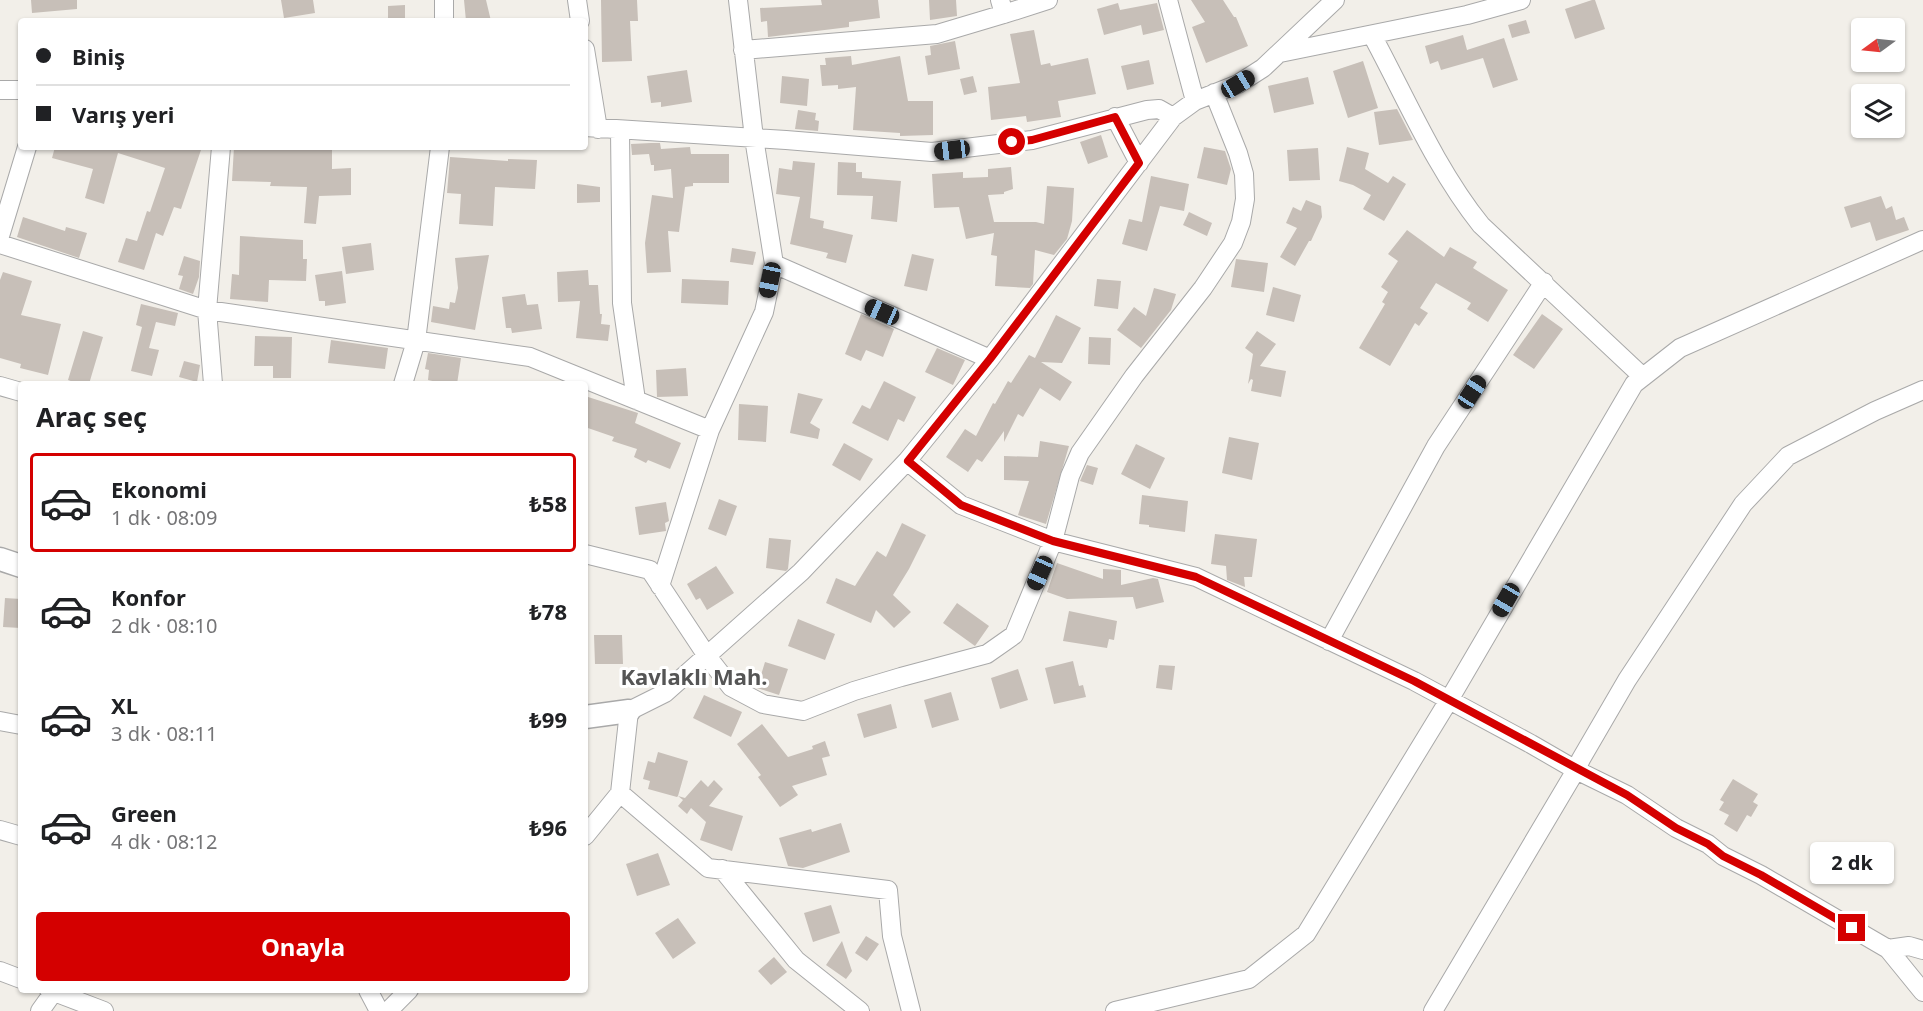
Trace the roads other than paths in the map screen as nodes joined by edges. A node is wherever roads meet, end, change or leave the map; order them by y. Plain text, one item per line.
1 (444, 0) edge
2 (577, 0) edge
3 (738, 0) edge
4 (1048, 0) edge
5 (1168, 0) edge
6 (1335, 0) edge
7 (1521, 0) edge
8 (1002, 7) edge
9 (444, 18) edge
10 (580, 18) edge
11 (1372, 34) junction
12 (744, 50) junction
13 (1278, 54) junction
14 (588, 83) edge
15 (0, 90) edge
16 (18, 90) edge
17 (1214, 93) junction
18 (1195, 101) junction
19 (1115, 117) junction
20 (1173, 117) junction
21 (592, 128) edge
22 (620, 131) junction
23 (754, 138) junction
24 (26, 150) edge
25 (221, 150) edge
26 (440, 150) edge
27 (1139, 163) junction
28 (0, 236) edge
29 (0, 244) edge
30 (1921, 247) edge
31 (774, 264) junction
32 (1544, 282) junction
33 (207, 310) junction
34 (416, 340) junction
35 (990, 359) junction
36 (1643, 377) junction
37 (213, 381) edge
38 (404, 381) edge
39 (0, 386) edge
40 (1923, 390) edge
41 (18, 391) edge
42 (636, 400) junction
43 (710, 430) junction
44 (908, 461) junction
45 (1053, 541) junction
46 (588, 555) edge
47 (0, 559) edge
48 (18, 565) edge
49 (660, 586) junction
50 (1329, 641) junction
51 (707, 656) junction
52 (1449, 700) junction
53 (629, 711) junction
54 (588, 717) edge
55 (0, 721) edge
56 (18, 724) edge
57 (1576, 770) junction
58 (620, 793) junction
59 (0, 830) edge
60 (588, 832) edge
61 (18, 835) edge
62 (722, 870) junction
63 (1888, 949) junction
64 (1923, 950) edge
65 (0, 971) edge
66 (18, 978) edge
67 (1923, 992) edge
68 (51, 993) edge
69 (57, 993) edge
70 (370, 993) edge
71 (407, 993) edge
72 (40, 1011) edge
73 (104, 1011) edge
74 (379, 1011) edge
75 (388, 1011) edge
76 (860, 1011) edge
77 (911, 1011) edge
78 (1115, 1011) edge
79 (1433, 1011) edge

1 - 9 street
2 - 10 street
3 - 12 street
4 - 8 street
5 - 18 street
6 - 13 street
7 - 11 street
8 - 12 street
11 - 13 street
11 - 32 street
12 - 23 street
13 - 17 street
14 - 21 street
15 - 16 street
17 - 18 street
17 - 45 street
18 - 20 street
19 - 20 street
19 - 23 street
19 - 27 street
20 - 27 street
21 - 22 street
22 - 23 street
22 - 42 street
23 - 31 street
24 - 28 street
25 - 33 street
26 - 34 street
27 - 35 street
29 - 33 street
30 - 36 street
31 - 35 street
31 - 43 street
32 - 36 street
32 - 50 street
33 - 34 street
33 - 37 street
34 - 38 street
34 - 42 street
35 - 44 street
36 - 52 street
39 - 41 street
40 - 57 street
42 - 43 street
43 - 49 street
44 - 45 street
44 - 51 street
45 - 50 street
45 - 51 street
46 - 49 street
47 - 48 street
49 - 51 street
50 - 52 street
51 - 53 street
52 - 57 street
52 - 78 street
53 - 54 street
53 - 58 street
55 - 56 street
57 - 63 street
57 - 79 street
58 - 60 street
58 - 62 street
59 - 61 street
62 - 76 street
62 - 77 street
63 - 64 street
63 - 67 street
65 - 66 street
68 - 72 street
69 - 73 street
70 - 74 street
71 - 75 street

